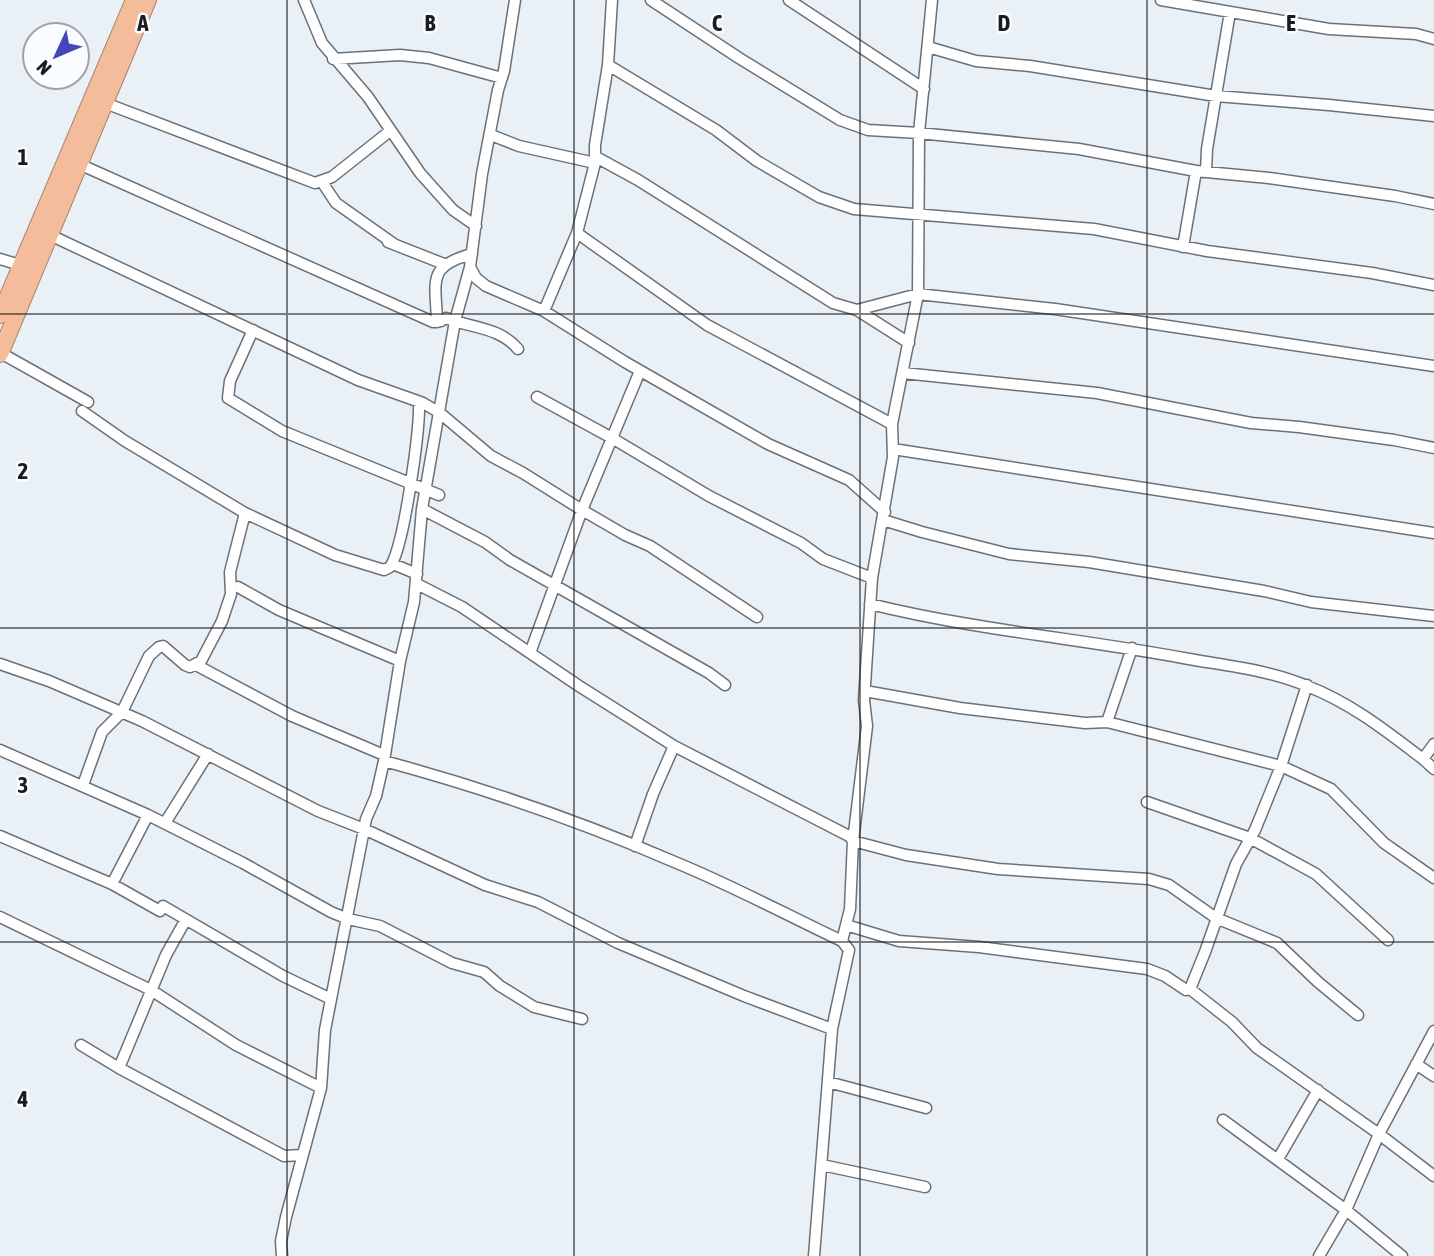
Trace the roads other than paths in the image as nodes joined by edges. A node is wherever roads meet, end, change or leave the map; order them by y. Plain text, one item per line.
1 (135, 0) edge
2 (148, 0) edge
3 (515, 0) edge
4 (612, 0) edge
5 (652, 0) edge
6 (789, 0) edge
7 (932, 0) edge
8 (1161, 0) edge
9 (305, 1) edge
10 (1230, 12) junction
11 (1434, 39) edge
12 (928, 47) junction
13 (333, 59) junction
14 (608, 65) junction
15 (502, 78) junction
16 (924, 89) junction
17 (1216, 96) junction
18 (105, 103) junction
19 (1434, 116) edge
20 (390, 131) junction
21 (919, 132) junction
22 (491, 135) junction
23 (596, 160) junction
24 (79, 164) junction
25 (1201, 171) junction
26 (322, 182) junction
27 (1434, 204) edge
28 (918, 213) junction
29 (476, 226) junction
30 (577, 233) junction
31 (50, 235) junction
32 (377, 237) dead end
33 (394, 244) junction
34 (1183, 247) junction
35 (472, 254) junction
36 (0, 259) edge
37 (444, 264) junction
38 (20, 265) junction
39 (470, 267) junction
40 (1434, 285) edge
41 (918, 294) junction
42 (857, 310) junction
43 (544, 311) junction
44 (0, 315) edge
45 (444, 318) junction
46 (253, 330) junction
47 (909, 343) junction
48 (517, 349) dead end
49 (0, 354) edge
50 (1434, 366) edge
51 (640, 371) junction
52 (904, 373) junction
53 (537, 397) dead end
54 (419, 402) junction
55 (440, 413) junction
56 (892, 424) junction
57 (416, 438) junction
58 (612, 438) junction
59 (310, 446) dead end
60 (433, 447) junction
61 (1434, 448) edge
62 (892, 449) junction
63 (409, 484) junction
64 (426, 489) junction
65 (439, 495) junction
66 (422, 509) junction
67 (582, 510) junction
68 (245, 513) junction
69 (884, 516) junction
70 (1434, 533) edge
71 (393, 564) junction
72 (417, 579) junction
73 (872, 579) junction
74 (238, 587) dead end
75 (555, 587) junction
76 (870, 604) junction
77 (1434, 616) edge
78 (757, 617) dead end
79 (1132, 648) junction
80 (530, 653) junction
81 (400, 661) junction
82 (0, 664) edge
83 (197, 665) junction
84 (725, 685) dead end
85 (1307, 685) junction
86 (865, 691) junction
87 (122, 712) junction
88 (1107, 722) junction
89 (1434, 744) edge
90 (674, 746) junction
91 (0, 750) edge
92 (208, 754) junction
93 (1423, 759) junction
94 (384, 761) junction
95 (1281, 766) junction
96 (1434, 769) edge
97 (83, 785) junction
98 (1147, 802) dead end
99 (148, 815) junction
100 (164, 823) junction
101 (364, 829) junction
102 (0, 835) edge
103 (1251, 838) junction
104 (853, 841) junction
105 (635, 846) junction
106 (1434, 878) edge
107 (112, 884) junction
108 (0, 917) edge
109 (1216, 918) junction
110 (348, 919) junction
111 (185, 921) junction
112 (846, 925) junction
113 (1388, 940) dead end
114 (842, 941) junction
115 (1190, 989) junction
116 (151, 990) junction
117 (331, 999) junction
118 (1358, 1015) dead end
119 (582, 1019) dead end
120 (832, 1029) junction
121 (1434, 1031) edge
122 (81, 1045) dead end
123 (1416, 1064) junction
124 (119, 1068) junction
125 (1434, 1076) edge
126 (828, 1082) junction
127 (321, 1088) junction
128 (1318, 1090) junction
129 (926, 1108) dead end
130 (1223, 1120) dead end
131 (1379, 1134) junction
132 (302, 1156) junction
133 (1278, 1159) junction
134 (822, 1165) junction
135 (1434, 1176) edge
136 (925, 1186) dead end
137 (1346, 1210) junction
138 (282, 1256) edge
139 (814, 1256) edge
140 (1318, 1256) edge
141 (1402, 1256) edge

1 - 38 highway
2 - 18 highway
3 - 15 street
4 - 14 street
5 - 21 street
6 - 16 street
7 - 12 street
8 - 10 street
9 - 13 street
10 - 11 street
10 - 17 street
12 - 16 street
12 - 17 street
13 - 15 street
13 - 20 street
14 - 23 street
14 - 28 street
15 - 22 street
16 - 21 street
17 - 19 street
17 - 25 street
18 - 24 highway
18 - 26 street
20 - 26 street
20 - 29 street
21 - 25 street
21 - 28 street
22 - 23 street
22 - 29 street
23 - 30 street
23 - 42 street
24 - 31 highway
24 - 45 street
25 - 27 street
25 - 34 street
26 - 33 street
28 - 34 street
28 - 41 street
29 - 35 street
30 - 43 street
30 - 56 street
31 - 46 street
31 - 49 highway
32 - 33 street
33 - 37 street
34 - 40 street
35 - 37 street
35 - 39 street
36 - 38 street
37 - 45 street
38 - 44 highway
39 - 43 street
39 - 45 street
41 - 42 street
41 - 47 street
41 - 50 street
42 - 47 street
43 - 51 street
45 - 48 street
45 - 55 street
46 - 54 street
46 - 65 street
47 - 52 street
49 - 68 street
51 - 58 street
51 - 69 street
52 - 56 street
52 - 61 street
53 - 58 street
54 - 55 street
54 - 57 street
55 - 60 street
55 - 67 street
56 - 62 street
57 - 60 street
57 - 63 street
58 - 67 street
58 - 73 street
59 - 65 street
60 - 64 street
62 - 69 street
62 - 70 street
63 - 64 street
63 - 65 street
63 - 71 street
64 - 66 street
66 - 72 street
66 - 75 street
67 - 75 street
67 - 78 street
68 - 71 street
68 - 83 street
69 - 73 street
69 - 77 street
71 - 72 street
72 - 80 street
72 - 81 street
73 - 76 street
74 - 81 street
75 - 80 street
75 - 84 street
76 - 79 street
76 - 86 street
79 - 85 street
79 - 88 street
80 - 90 street
81 - 94 street
82 - 87 street
83 - 87 street
83 - 94 street
85 - 93 street
85 - 95 street
86 - 88 street
86 - 104 street
87 - 92 street
87 - 97 street
88 - 95 street
89 - 93 street
90 - 104 street
90 - 105 street
91 - 97 street
92 - 100 street
92 - 101 street
93 - 96 street
94 - 101 street
94 - 105 street
95 - 103 street
95 - 106 street
97 - 99 street
98 - 103 street
99 - 100 street
99 - 107 street
100 - 110 street
101 - 110 street
101 - 120 street
102 - 107 street
103 - 109 street
103 - 113 street
104 - 109 street
104 - 112 street
105 - 114 street
107 - 111 street
108 - 116 street
109 - 115 street
109 - 118 street
110 - 117 street
110 - 119 street
111 - 116 street
111 - 117 street
112 - 114 street
112 - 115 street
114 - 120 street
115 - 128 street
116 - 124 street
116 - 127 street
117 - 127 street
120 - 126 street
121 - 123 street
122 - 124 street
123 - 125 street
123 - 131 street
124 - 132 street
126 - 129 street
126 - 134 street
127 - 132 street
128 - 131 street
128 - 133 street
130 - 133 street
131 - 135 street
131 - 137 street
132 - 138 street
133 - 137 street
134 - 136 street
134 - 139 street
137 - 140 street
137 - 141 street

